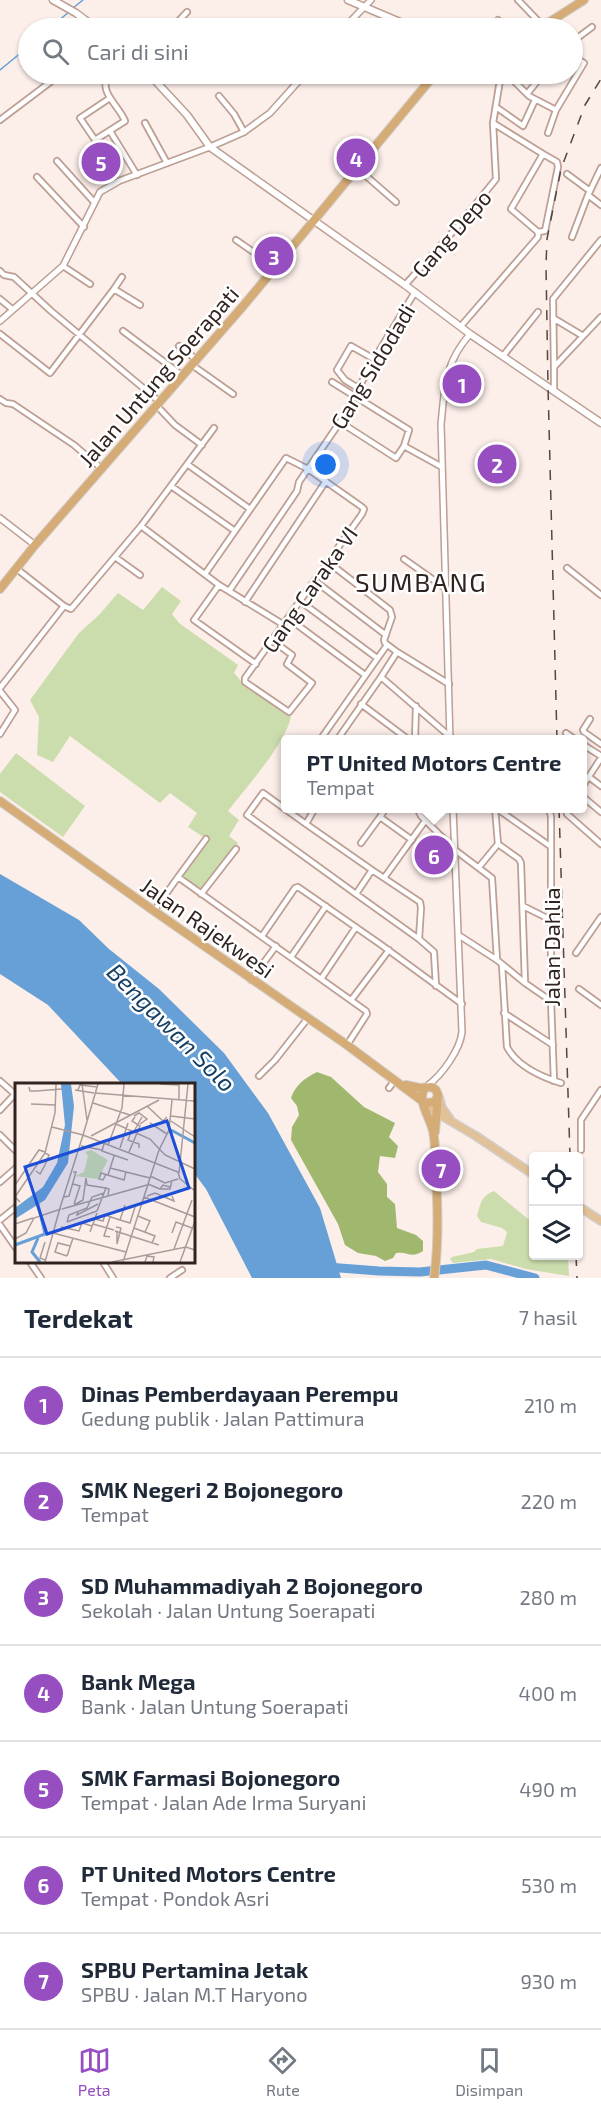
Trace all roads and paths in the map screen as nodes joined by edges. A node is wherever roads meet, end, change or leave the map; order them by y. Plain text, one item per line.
1 (53, 0) edge
2 (348, 0) edge
3 (371, 0) edge
4 (518, 0) edge
5 (584, 0) edge
6 (363, 7) junction
7 (187, 12) dead end
8 (83, 18) edge
9 (181, 18) edge
10 (353, 18) edge
11 (390, 18) edge
12 (534, 18) edge
13 (556, 18) edge
14 (592, 27) dead end
15 (583, 34) edge
16 (48, 84) edge
17 (105, 84) edge
18 (160, 84) edge
19 (296, 84) edge
20 (427, 84) edge
21 (499, 84) edge
22 (517, 84) edge
23 (535, 84) edge
24 (571, 84) edge
25 (527, 94) junction
26 (219, 96) dead end
27 (110, 98) junction
28 (535, 100) junction
29 (496, 107) junction
30 (556, 110) junction
31 (0, 120) edge
32 (145, 123) dead end
33 (493, 123) junction
34 (110, 131) junction
35 (243, 132) junction
36 (548, 133) dead end
37 (210, 147) junction
38 (543, 154) junction
39 (57, 161) dead end
40 (167, 163) junction
41 (357, 168) junction
42 (601, 168) edge
43 (567, 174) dead end
44 (136, 175) junction
45 (37, 177) dead end
46 (589, 193) junction
47 (94, 202) junction
48 (396, 202) dead end
49 (601, 204) edge
50 (313, 219) junction
51 (84, 227) junction
52 (538, 232) junction
53 (572, 237) dead end
54 (236, 240) dead end
55 (601, 240) edge
56 (63, 266) junction
57 (275, 267) junction
58 (0, 271) edge
59 (122, 277) dead end
60 (90, 284) dead end
61 (405, 285) junction
62 (114, 290) junction
63 (415, 292) junction
64 (32, 295) junction
65 (0, 299) edge
66 (140, 305) dead end
67 (12, 309) junction
68 (538, 312) dead end
69 (601, 317) edge
70 (553, 318) junction
71 (0, 321) edge
72 (461, 326) junction
73 (123, 331) dead end
74 (0, 334) edge
75 (80, 334) junction
76 (470, 334) junction
77 (583, 336) junction
78 (179, 346) dead end
79 (503, 356) junction
80 (374, 359) junction
81 (194, 363) junction
82 (554, 367) junction
83 (183, 376) junction
84 (332, 382) dead end
85 (358, 388) junction
86 (554, 390) junction
87 (233, 394) dead end
88 (354, 396) junction
89 (0, 399) edge
90 (159, 404) junction
91 (340, 422) junction
92 (601, 423) edge
93 (214, 428) dead end
94 (202, 445) junction
95 (404, 446) junction
96 (188, 464) junction
97 (442, 467) junction
98 (102, 469) junction
99 (308, 469) junction
100 (326, 481) junction
101 (171, 486) junction
102 (250, 509) junction
103 (0, 518) edge
104 (141, 526) junction
105 (235, 531) junction
106 (35, 545) junction
107 (116, 557) junction
108 (404, 559) dead end
109 (328, 562) junction
110 (567, 568) dead end
111 (17, 569) junction
112 (205, 574) junction
113 (140, 575) dead end
114 (3, 580) edge
115 (315, 581) junction
116 (219, 585) junction
117 (445, 588) junction
118 (0, 589) edge
119 (229, 591) junction
120 (601, 595) edge
121 (300, 601) junction
122 (245, 602) junction
123 (64, 606) junction
124 (288, 618) junction
125 (284, 625) junction
126 (386, 635) junction
127 (273, 641) junction
128 (387, 645) junction
129 (397, 652) junction
130 (377, 658) junction
131 (256, 664) junction
132 (365, 675) junction
133 (381, 677) junction
134 (449, 684) junction
135 (0, 690) edge
136 (361, 704) junction
137 (416, 706) junction
138 (590, 719) dead end
139 (566, 733) dead end
140 (0, 734) edge
141 (323, 735) edge
142 (340, 735) edge
143 (402, 735) edge
144 (415, 735) edge
145 (447, 735) edge
146 (451, 735) edge
147 (569, 735) edge
148 (601, 744) edge
149 (587, 747) edge
150 (601, 757) edge
151 (589, 777) junction
152 (587, 780) edge
153 (601, 786) edge
154 (587, 800) edge
155 (0, 801) edge
156 (281, 806) edge
157 (291, 813) edge
158 (312, 813) edge
159 (382, 813) edge
160 (420, 813) edge
161 (453, 813) edge
162 (496, 813) edge
163 (503, 813) edge
164 (548, 813) edge
165 (570, 813) edge
166 (601, 813) edge
167 (380, 816) junction
168 (425, 821) junction
169 (306, 824) junction
170 (206, 839) dead end
171 (412, 840) junction
172 (361, 843) dead end
173 (498, 844) junction
174 (601, 844) edge
175 (550, 846) junction
176 (236, 849) dead end
177 (455, 850) junction
178 (479, 867) junction
179 (372, 870) junction
180 (178, 877) junction
181 (384, 878) junction
182 (201, 894) junction
183 (356, 894) junction
184 (326, 906) junction
185 (523, 906) junction
186 (154, 911) junction
187 (601, 917) edge
188 (551, 920) junction
189 (356, 927) junction
190 (262, 936) junction
191 (460, 936) junction
192 (419, 939) junction
193 (276, 946) junction
194 (389, 950) junction
195 (576, 953) dead end
196 (291, 957) junction
197 (497, 960) junction
198 (502, 965) junction
199 (321, 979) junction
200 (252, 980) junction
201 (525, 983) junction
202 (436, 986) junction
203 (579, 990) dead end
204 (352, 999) junction
205 (550, 1001) junction
206 (462, 1004) junction
207 (601, 1005) edge
208 (504, 1013) junction
209 (308, 1018) junction
210 (347, 1045) junction
211 (553, 1045) junction
212 (440, 1074) junction
213 (258, 1076) dead end
214 (395, 1080) junction
215 (0, 1081) edge
216 (554, 1081) junction
217 (561, 1083) dead end
218 (389, 1088) dead end
219 (425, 1088) junction
220 (601, 1090) edge
221 (15, 1094) edge
222 (438, 1094) junction
223 (15, 1096) edge
224 (594, 1100) junction
225 (424, 1102) junction
226 (601, 1105) edge
227 (0, 1110) edge
228 (437, 1113) junction
229 (451, 1121) junction
230 (435, 1130) junction
231 (0, 1135) edge
232 (434, 1139) junction
233 (15, 1150) edge
234 (581, 1150) dead end
235 (15, 1169) edge
236 (529, 1172) edge
237 (0, 1182) edge
238 (15, 1208) edge
239 (583, 1209) edge
240 (0, 1220) edge
241 (601, 1221) edge
242 (0, 1225) edge
243 (15, 1247) edge
244 (31, 1263) edge
245 (104, 1263) edge
246 (182, 1270) dead end
247 (41, 1278) edge
248 (113, 1278) edge
249 (170, 1278) edge
250 (434, 1278) edge

1 - 8 main road
2 - 6 main road
3 - 6 street
4 - 12 street
5 - 13 highway
6 - 10 street
6 - 11 main road
7 - 9 street
14 - 15 street
16 - 31 street
17 - 27 street
18 - 37 main road
19 - 35 street
20 - 41 highway, Jalan Untung Soerapati
21 - 29 street, Gang Depo
22 - 25 street
23 - 25 street
24 - 30 street
25 - 28 street
26 - 35 street
27 - 34 street
27 - 34 street
28 - 29 street
28 - 30 street
29 - 33 street, Gang Depo
30 - 36 street
32 - 40 street
33 - 38 street
33 - 61 street, Gang Depo
34 - 44 street
35 - 37 street
37 - 40 street
37 - 50 main road
38 - 52 street
38 - 52 street
39 - 47 street
40 - 44 street
41 - 48 street
41 - 50 highway, Jalan Untung Soerapati
42 - 46 street
43 - 46 street
44 - 47 street
45 - 51 street
46 - 49 street
46 - 53 street
47 - 51 street
50 - 57 highway, Jalan Untung Soerapati
50 - 61 main road
51 - 56 street
52 - 72 street
54 - 57 street
55 - 70 street
56 - 60 street
56 - 64 street
57 - 81 highway, Jalan Untung Soerapati
58 - 64 street
59 - 62 street
61 - 63 main road
62 - 66 street
62 - 75 street
63 - 72 main road
63 - 80 street, Gang Sidodadi
64 - 67 street
64 - 75 street
65 - 67 street
67 - 71 street
68 - 79 street
69 - 77 street
70 - 77 street
70 - 82 street
72 - 76 main road
73 - 83 street
74 - 75 street
75 - 90 street
76 - 79 main road
76 - 97 street
77 - 82 street
78 - 81 street
79 - 86 main road
80 - 85 street, Gang Sidodadi
80 - 85 street
81 - 83 highway, Jalan Untung Soerapati
81 - 87 street
82 - 86 street
83 - 90 highway, Jalan Untung Soerapati
84 - 88 street
85 - 88 street, Gang Sidodadi
86 - 92 main road
88 - 91 street, Gang Sidodadi
88 - 95 street
89 - 98 street
90 - 94 street
90 - 98 highway, Jalan Untung Soerapati
91 - 95 street
91 - 99 street, Gang Sidodadi
93 - 94 street
94 - 96 street
95 - 97 street
96 - 101 street
96 - 102 street
97 - 117 street
98 - 106 highway, Jalan Untung Soerapati
99 - 100 street, Gang Caraka VI
99 - 102 street, Gang Caraka VI
99 - 119 street, Gang Sidodadi
100 - 109 street, Gang Caraka VI
100 - 122 street
101 - 104 street
101 - 105 street
102 - 105 street
103 - 106 street
104 - 107 street
104 - 112 street
105 - 112 street
106 - 111 highway, Jalan Untung Soerapati
107 - 113 street
107 - 123 street
108 - 117 street
109 - 115 street, Gang Caraka VI
109 - 126 street
110 - 120 street
111 - 114 highway, Jalan Untung Soerapati
111 - 123 street
112 - 116 street
114 - 118 highway, Jalan Untung Soerapati
115 - 121 street, Gang Caraka VI
115 - 126 street
116 - 119 street
116 - 131 street
117 - 134 street
119 - 122 street
121 - 124 street, Gang Caraka VI
121 - 130 street
122 - 125 street
123 - 135 street
124 - 125 street, Gang Caraka VI
124 - 132 street
125 - 127 street, Gang Caraka VI
126 - 128 street
127 - 131 street, Gang Caraka VI
127 - 131 street, Gang Caraka VI
128 - 129 street
128 - 130 street
129 - 133 street
129 - 134 street
130 - 132 street
132 - 141 street
133 - 136 street
133 - 137 street
134 - 146 street
135 - 140 street
136 - 142 street
136 - 143 street
137 - 144 street
137 - 145 street
138 - 148 street
139 - 147 street
149 - 150 street
150 - 151 street
151 - 152 street
151 - 153 street
154 - 166 street
155 - 186 highway, Jalan Rajekwesi
156 - 183 street
157 - 169 street
158 - 169 street
159 - 167 street
160 - 168 street
161 - 177 street
162 - 173 street
163 - 175 street
164 - 175 street, Jalan Dahlia
165 - 174 street
167 - 171 street
167 - 172 street
168 - 171 street
168 - 177 street
169 - 179 street
170 - 180 street
171 - 181 street
173 - 178 street
173 - 185 street
175 - 188 street, Jalan Dahlia
176 - 182 street
177 - 178 street
177 - 191 street
178 - 197 street
179 - 181 street
179 - 183 street
180 - 182 street
180 - 186 street
181 - 192 street
182 - 190 street
183 - 192 street
184 - 189 street, Jalan Rajekwesi
184 - 190 street, Jalan Rajekwesi
184 - 196 street
185 - 188 street
185 - 201 street
186 - 200 highway, Jalan Rajekwesi
187 - 195 street
188 - 205 street, Jalan Dahlia
189 - 194 street, Jalan Rajekwesi
189 - 199 street
190 - 193 street
191 - 197 street
191 - 206 street
192 - 202 street
193 - 196 street
193 - 200 street
194 - 202 street, Jalan Rajekwesi
194 - 204 street
196 - 199 street
197 - 198 street
198 - 201 street
198 - 208 street
199 - 204 street
200 - 209 highway, Jalan Rajekwesi
201 - 205 street
202 - 206 street, Jalan Rajekwesi
203 - 207 street
204 - 210 street
205 - 211 street, Jalan Dahlia
206 - 212 street
208 - 211 street
208 - 216 street
209 - 210 highway, Jalan Rajekwesi
209 - 213 street
210 - 214 highway, Jalan Rajekwesi
211 - 216 street, Jalan Dahlia
212 - 219 street
212 - 222 street
214 - 218 street
214 - 219 highway
214 - 225 highway, Jalan Rajekwesi
215 - 221 street
216 - 217 street
219 - 222 highway
219 - 225 highway
220 - 224 street
222 - 225 highway
222 - 228 highway
222 - 229 main road
223 - 227 street
224 - 226 street
224 - 234 street
225 - 228 main road
225 - 232 highway
228 - 229 main road
228 - 230 highway
229 - 230 main road
229 - 236 main road
230 - 232 highway
231 - 233 street
232 - 250 highway
235 - 237 street
238 - 240 street
239 - 241 main road
242 - 243 street
244 - 247 street
245 - 248 street
246 - 249 street

